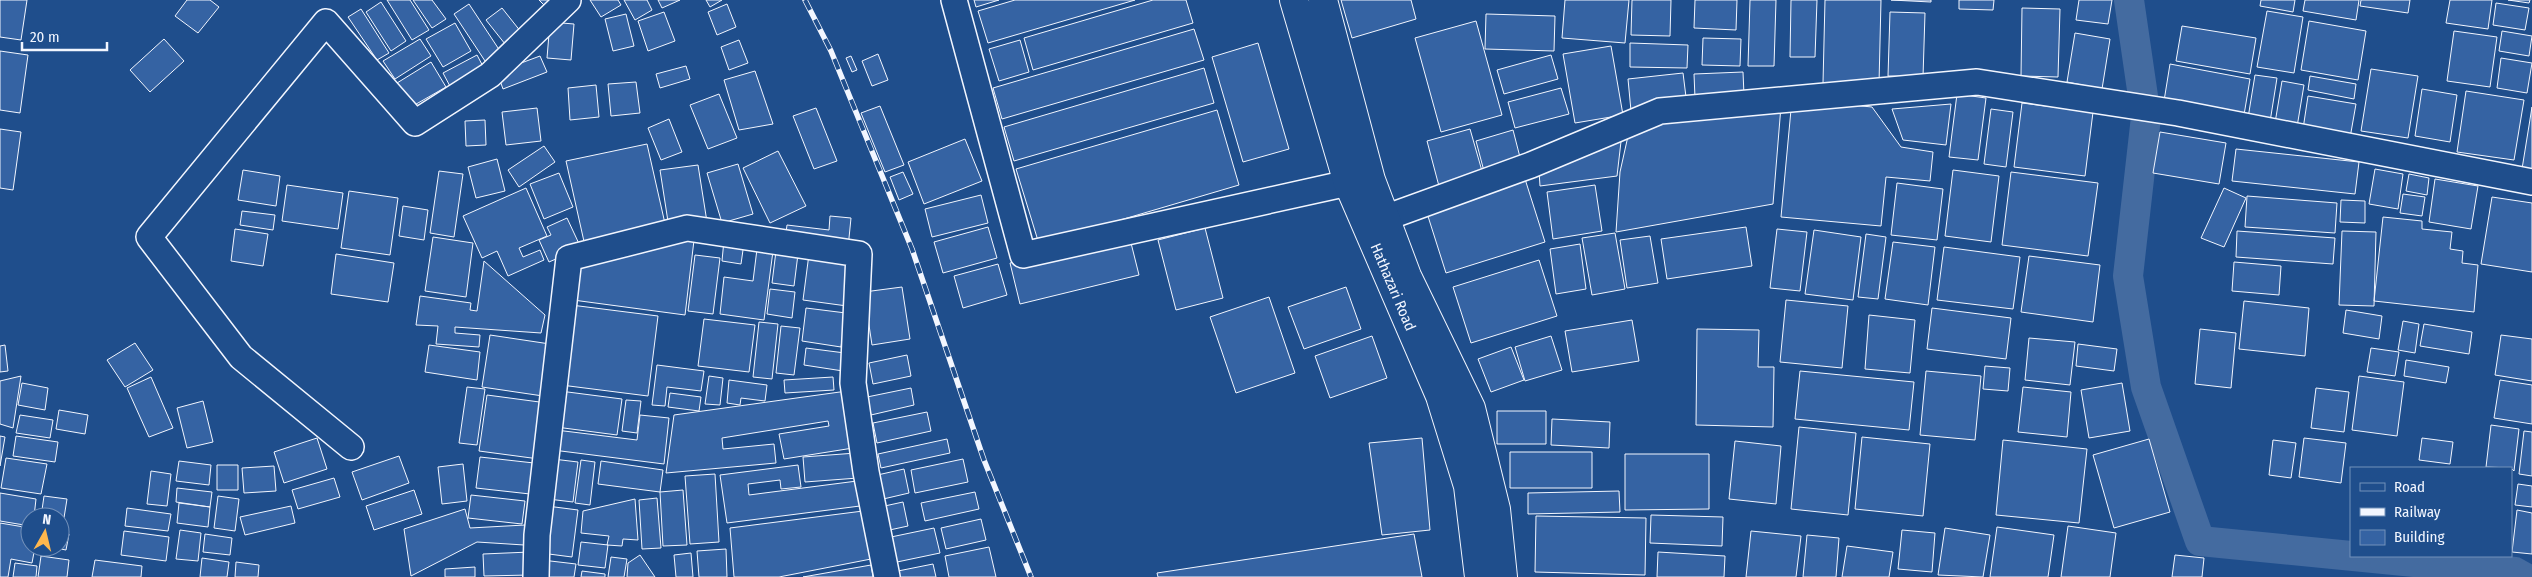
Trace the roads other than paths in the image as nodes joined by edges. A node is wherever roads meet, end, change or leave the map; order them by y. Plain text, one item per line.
1 (568, 0) edge
2 (954, 0) edge
3 (1294, 0) edge
4 (1323, 0) edge
5 (2532, 182) edge
6 (1348, 184) junction
7 (1385, 218) junction
8 (351, 447) dead end
9 (536, 577) edge
10 (887, 577) edge
11 (1478, 577) edge
12 (1503, 577) edge

1 - 8 street
2 - 6 street
3 - 6 highway, Hathazari Road
4 - 7 highway, Hathazari Road
5 - 7 street
6 - 11 highway, Hathazari Road
7 - 12 highway, Hathazari Road
9 - 10 street

